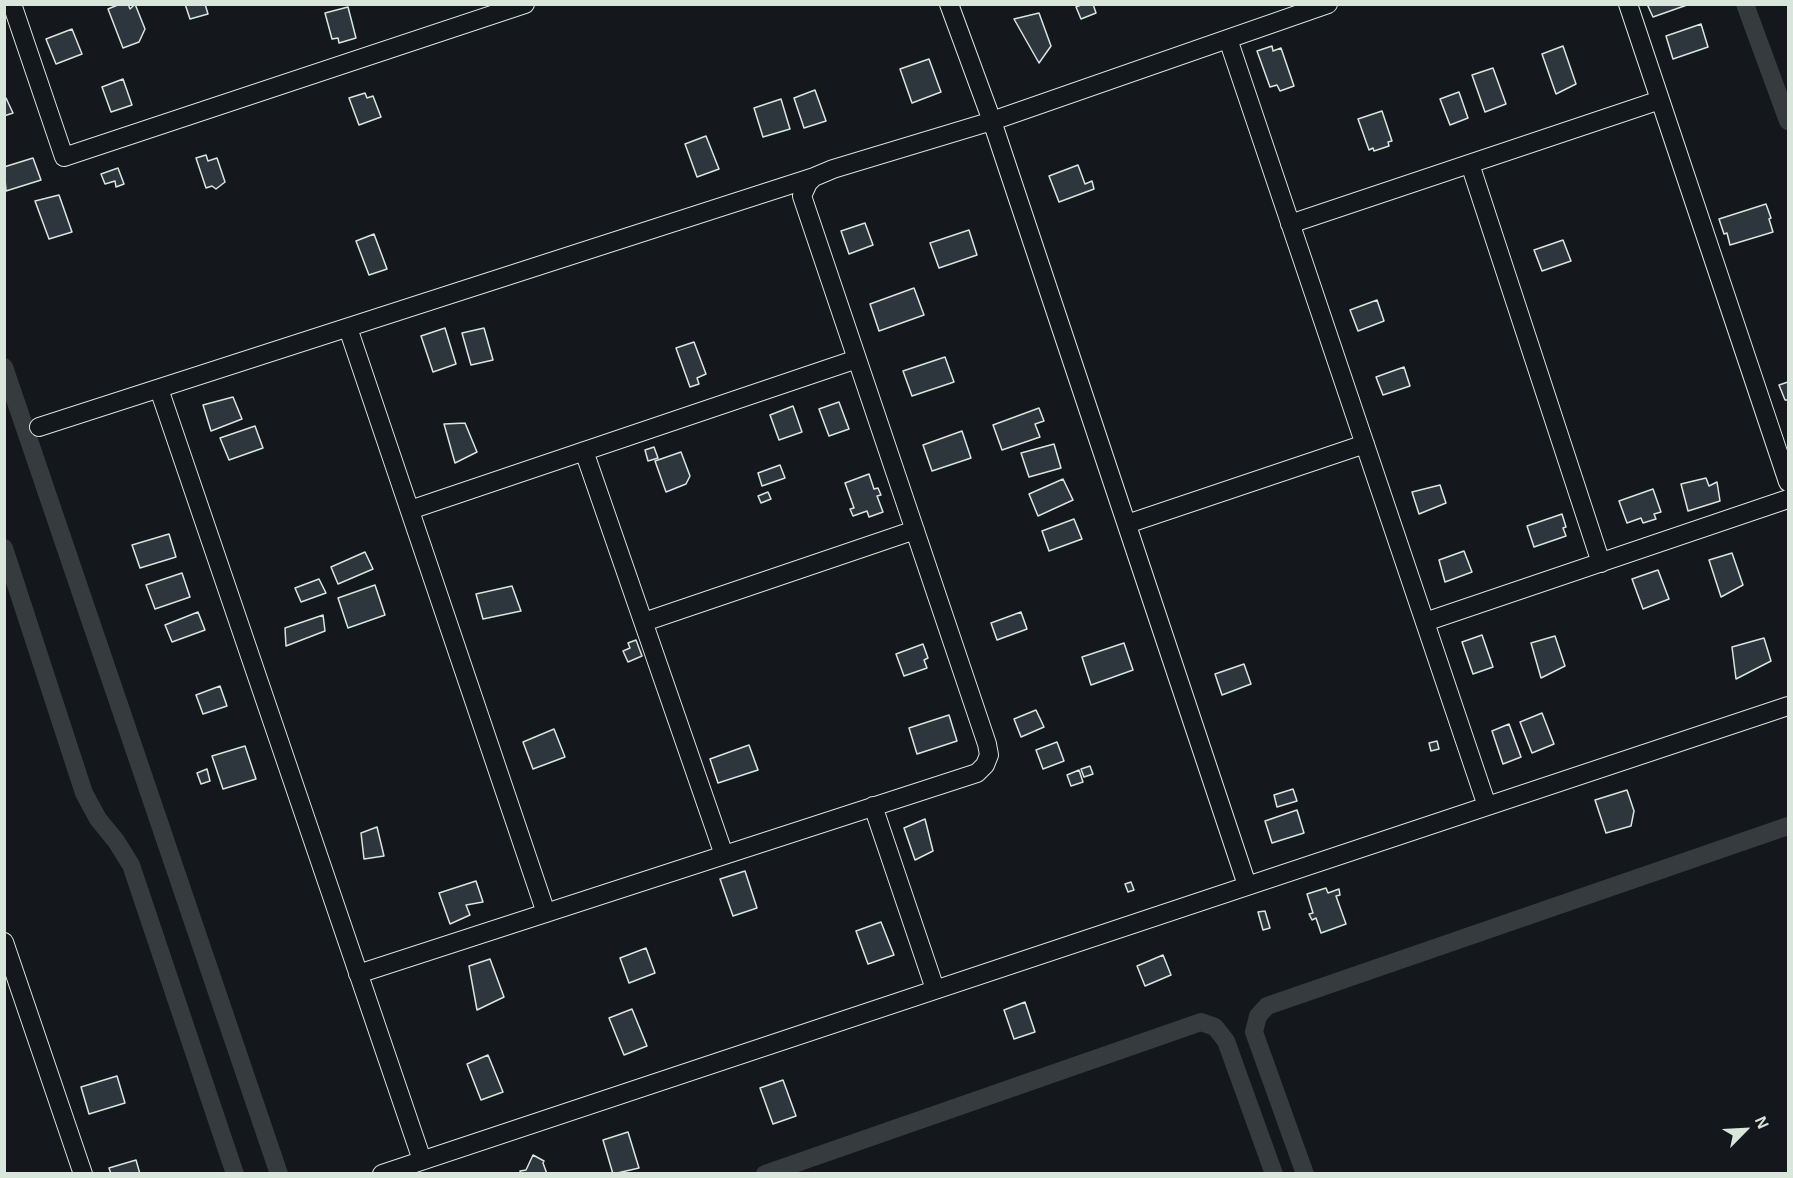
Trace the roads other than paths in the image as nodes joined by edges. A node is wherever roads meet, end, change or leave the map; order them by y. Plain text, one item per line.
1 (12, 4) edge
2 (525, 4) edge
3 (949, 4) edge
4 (1328, 4) edge
5 (1628, 4) edge
6 (1228, 39) junction
7 (1660, 100) junction
8 (992, 121) junction
9 (1470, 164) junction
10 (814, 177) junction
11 (1290, 224) junction
12 (348, 328) junction
13 (857, 359) junction
14 (159, 389) junction
15 (39, 427) dead end
16 (1365, 444) junction
17 (584, 451) junction
18 (1788, 482) edge
19 (1788, 499) edge
20 (410, 510) junction
21 (1127, 524) junction
22 (915, 530) junction
23 (1601, 563) junction
24 (644, 622) junction
25 (1425, 622) junction
26 (1788, 706) edge
27 (1487, 806) junction
28 (873, 807) junction
29 (724, 855) junction
30 (1247, 885) junction
31 (546, 913) junction
32 (4, 942) edge
33 (358, 974) junction
34 (935, 989) junction
35 (422, 1160) junction
36 (83, 1173) edge
37 (382, 1173) edge

1 - 2 street
3 - 8 street
4 - 6 street
5 - 7 street
6 - 8 street
6 - 11 street
7 - 9 street
7 - 18 street
8 - 10 street
8 - 21 street
9 - 11 street
9 - 23 street
10 - 12 street
10 - 13 street
11 - 16 street
12 - 14 street
12 - 20 street
13 - 17 street
13 - 22 street
14 - 15 street
14 - 33 street
16 - 21 street
16 - 25 street
17 - 20 street
17 - 24 street
19 - 23 street
20 - 31 street
21 - 30 street
22 - 24 street
22 - 28 street
23 - 25 street
24 - 29 street
25 - 27 street
26 - 27 street
27 - 30 street
28 - 29 street
28 - 34 street
29 - 31 street
30 - 34 street
31 - 33 street
32 - 36 street
33 - 35 street
34 - 35 street
35 - 37 street

